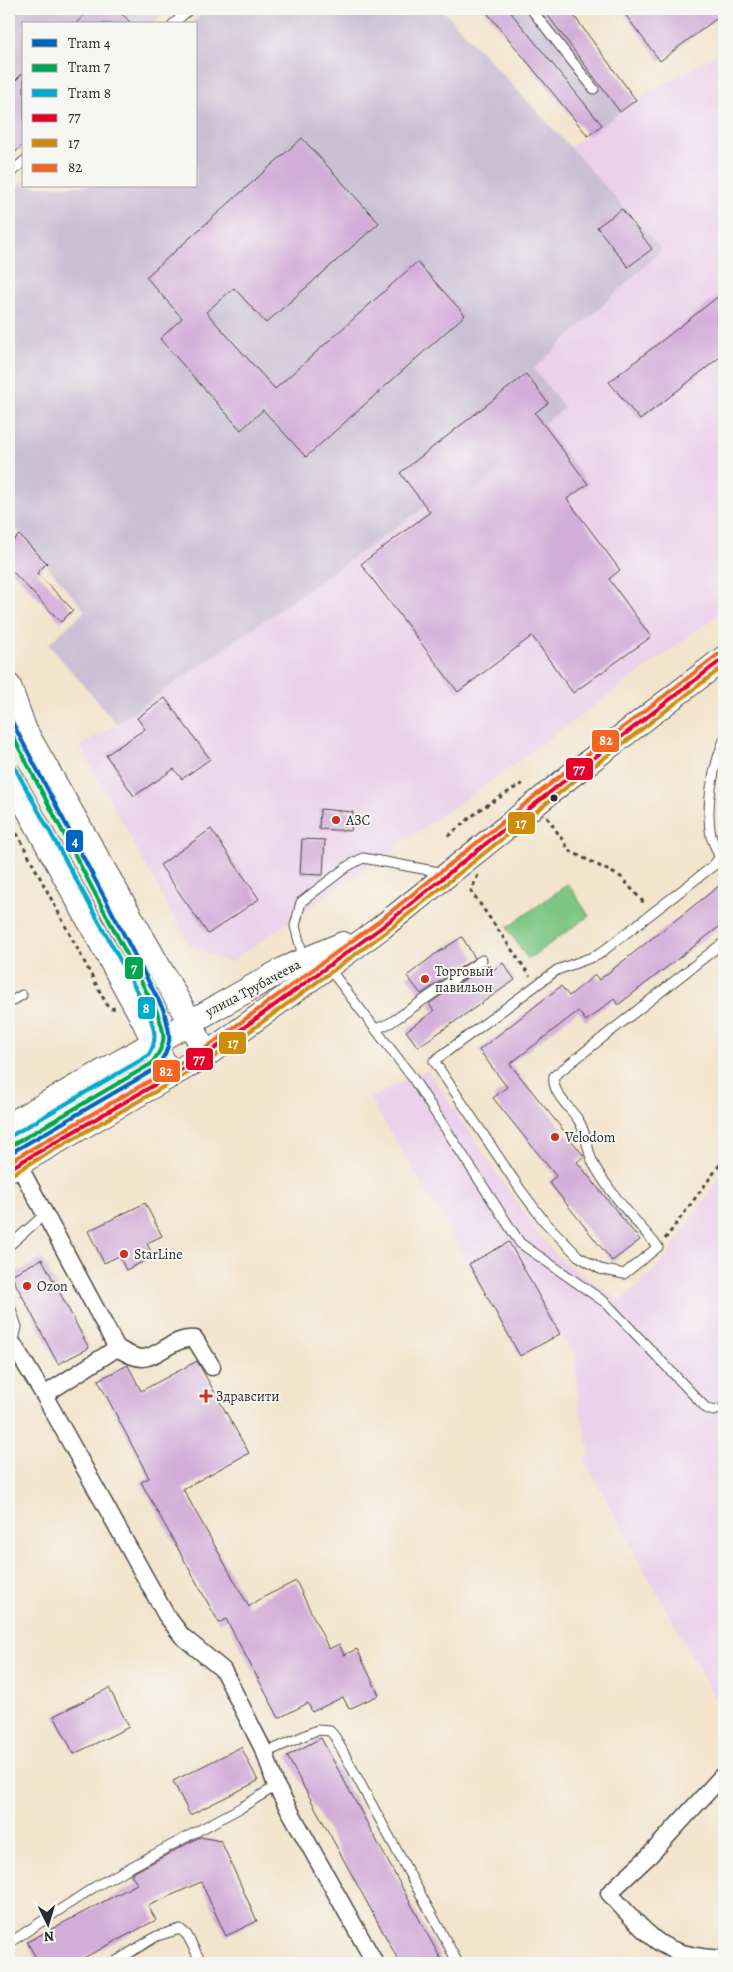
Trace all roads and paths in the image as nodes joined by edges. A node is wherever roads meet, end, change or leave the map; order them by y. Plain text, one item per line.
1 (190, 9) edge
2 (531, 9) edge
3 (175, 22) edge
4 (594, 89) dead end
5 (22, 163) edge
6 (9, 174) edge
7 (722, 665) edge
8 (10, 693) edge
9 (724, 740) edge
10 (9, 774) edge
11 (528, 793) dead end
12 (14, 811) edge
13 (544, 813) dead end
14 (448, 836) dead end
15 (482, 868) dead end
16 (450, 874) junction
17 (654, 913) junction
18 (382, 927) junction
19 (724, 942) edge
20 (304, 960) junction
21 (482, 960) dead end
22 (328, 967) junction
23 (536, 985) junction
24 (22, 995) dead end
25 (132, 999) junction
26 (9, 1003) edge
27 (190, 1022) junction
28 (376, 1029) junction
29 (153, 1042) junction
30 (188, 1066) junction
31 (9, 1124) edge
32 (724, 1159) edge
33 (13, 1167) edge
34 (45, 1214) junction
35 (9, 1246) edge
36 (658, 1247) junction
37 (9, 1304) edge
38 (11, 1342) edge
39 (117, 1348) junction
40 (212, 1367) dead end
41 (44, 1395) junction
42 (724, 1408) edge
43 (265, 1753) junction
44 (724, 1774) edge
45 (276, 1786) junction
46 (9, 1944) edge
47 (724, 1959) edge
48 (201, 1962) edge
49 (113, 1963) edge
50 (375, 1963) edge
51 (458, 1963) edge

1 - 3 lane
2 - 4 lane
5 - 6 lane
7 - 16 main road, улица Трубачеева
8 - 27 main road
9 - 17 lane
10 - 12 main road
11 - 14 path
12 - 25 main road
12 - 25 path
13 - 17 path
15 - 23 path
16 - 18 main road, улица Трубачеева
16 - 20 lane
17 - 23 lane
18 - 20 main road, улица Трубачеева
18 - 22 main road, улица Трубачеева
19 - 36 lane
20 - 27 main road, улица Трубачеева
21 - 28 lane
22 - 28 lane
22 - 30 main road, улица Трубачеева
23 - 36 lane
24 - 26 lane
25 - 29 main road
27 - 29 main road, улица Трубачеева
27 - 30 main road
28 - 42 lane
29 - 30 main road
29 - 31 main road, улица Трубачеева
30 - 33 main road, улица Трубачеева
32 - 36 path
33 - 34 street
34 - 35 lane
34 - 39 street
37 - 38 lane
38 - 41 street
39 - 40 street
39 - 41 street
41 - 43 street
43 - 45 street
43 - 51 lane
44 - 47 street
45 - 46 lane
45 - 50 street
48 - 49 lane

